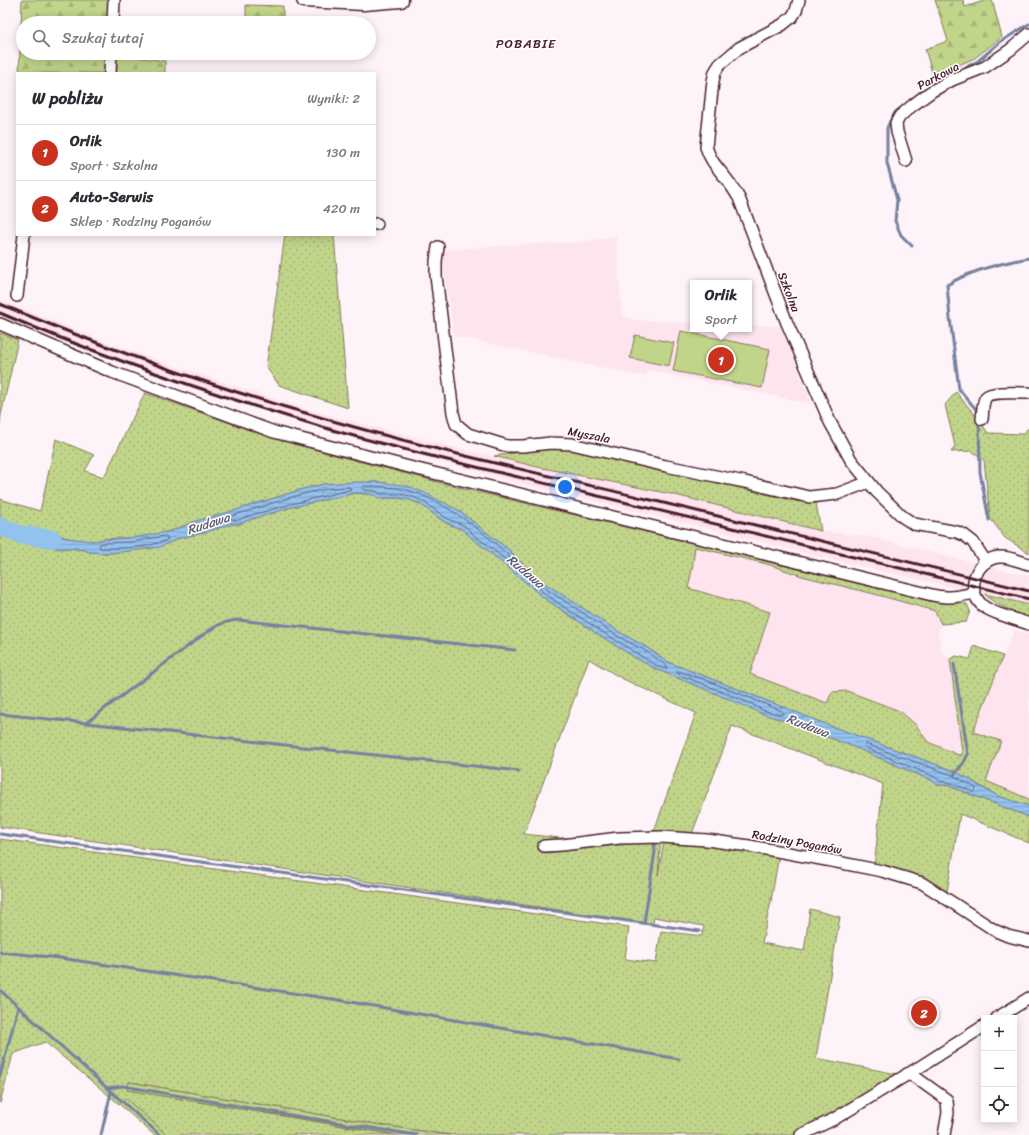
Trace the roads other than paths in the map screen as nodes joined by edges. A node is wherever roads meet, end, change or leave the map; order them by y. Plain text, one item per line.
1 (114, 0) edge
2 (304, 0) edge
3 (401, 0) edge
4 (799, 0) edge
5 (113, 16) edge
6 (1029, 34) edge
7 (111, 60) edge
8 (110, 72) edge
9 (906, 161) dead end
10 (24, 236) edge
11 (438, 247) dead end
12 (17, 296) dead end
13 (0, 324) edge
14 (1029, 393) edge
15 (982, 419) dead end
16 (869, 482) junction
17 (986, 562) junction
18 (1029, 564) edge
19 (974, 592) junction
20 (1029, 624) edge
21 (544, 846) dead end
22 (1029, 941) edge
23 (1029, 998) edge
24 (1002, 1015) edge
25 (981, 1028) edge
26 (907, 1074) junction
27 (802, 1135) edge
28 (944, 1135) edge

1 - 5 street
2 - 3 main road
4 - 16 street, Szkolna
6 - 9 street, Parkowa
7 - 8 street
10 - 12 street
11 - 16 street, Myszala
13 - 19 street
14 - 15 street
16 - 17 street, Szkolna
17 - 18 street
17 - 19 street
19 - 20 street
21 - 22 street, Rodziny Poganów
23 - 24 street
25 - 26 street
26 - 27 street
26 - 28 street

